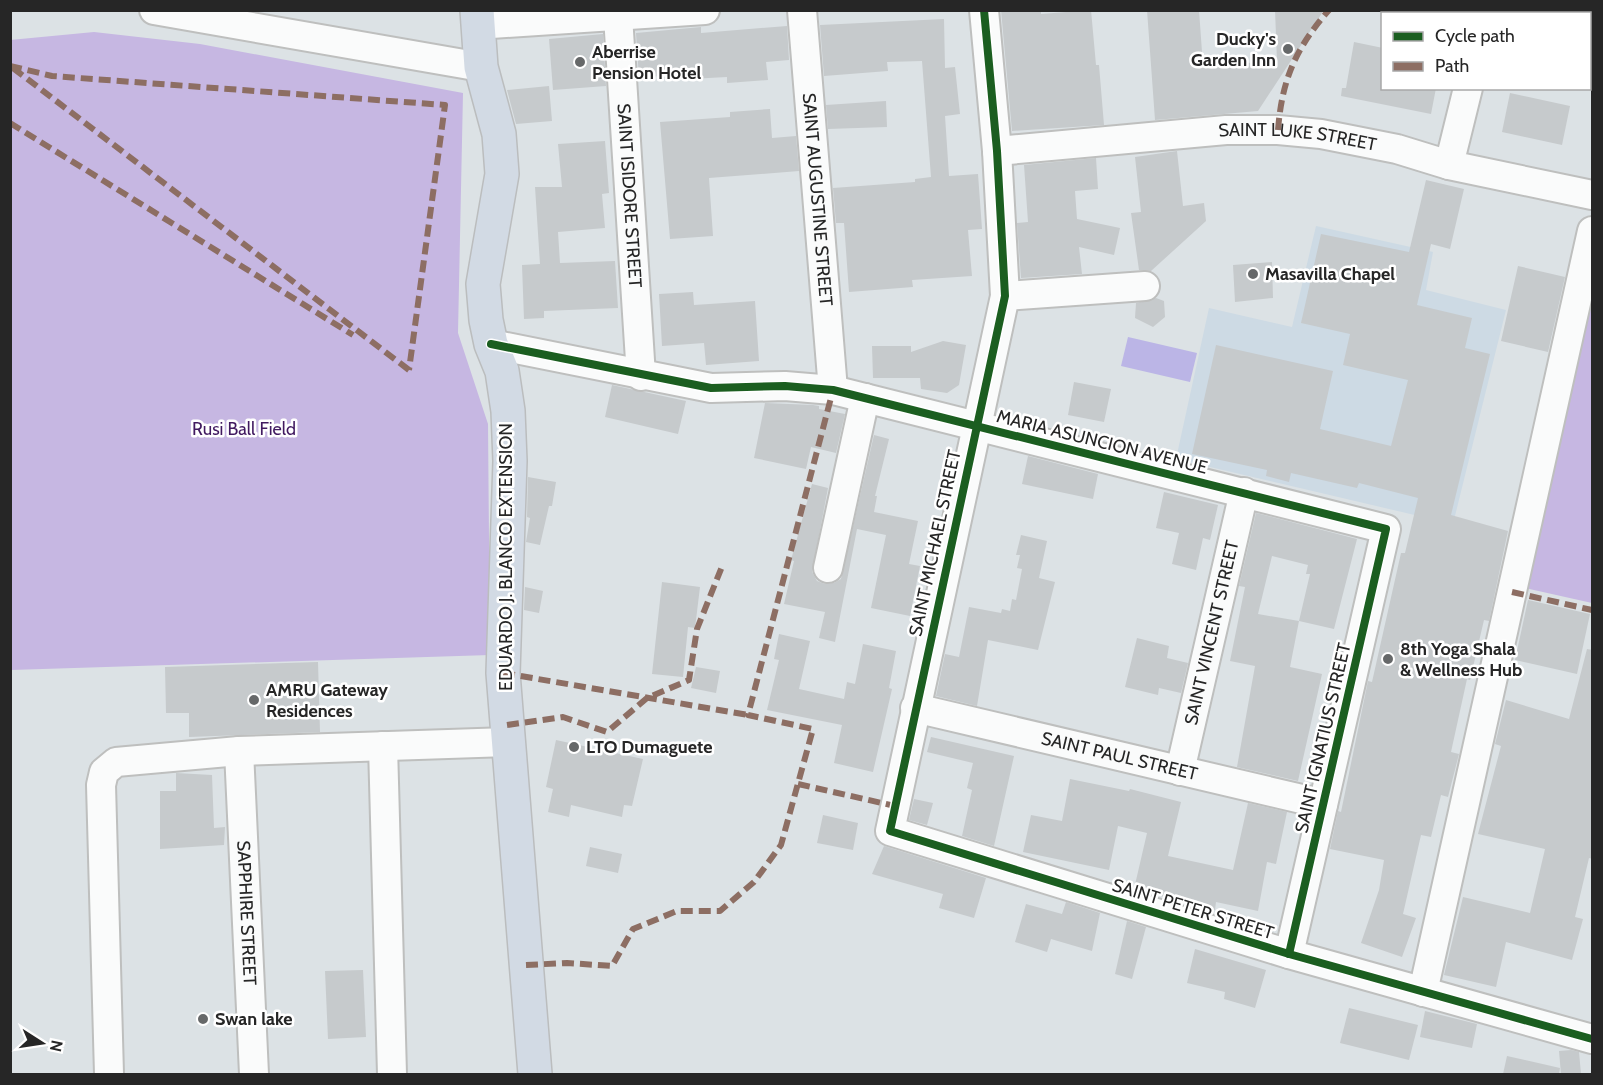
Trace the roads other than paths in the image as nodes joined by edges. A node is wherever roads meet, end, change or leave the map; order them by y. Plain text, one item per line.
1 (154, 10) edge
2 (705, 10) edge
3 (802, 10) edge
4 (984, 10) edge
5 (618, 16) junction
6 (477, 18) edge
7 (481, 67) junction
8 (1468, 90) edge
9 (997, 151) junction
10 (1449, 165) junction
11 (1593, 195) edge
12 (1593, 231) edge
13 (1145, 286) dead end
14 (1005, 297) junction
15 (490, 344) junction
16 (641, 376) junction
17 (833, 390) junction
18 (865, 399) junction
19 (976, 427) junction
20 (1244, 492) junction
21 (1386, 529) joint
22 (828, 568) dead end
23 (915, 708) junction
24 (508, 742) junction
25 (382, 746) junction
26 (239, 751) junction
27 (1179, 771) junction
28 (1323, 804) junction
29 (890, 831) joint
30 (1289, 954) junction
31 (1423, 992) junction
32 (1593, 1039) edge
33 (109, 1074) edge
34 (254, 1074) edge
35 (392, 1074) edge
36 (536, 1074) edge

1 - 7 street
2 - 5 street
3 - 17 street, SAINT AUGUSTINE STREET
4 - 9 street, SAINT MICHAEL STREET
5 - 6 street
5 - 16 street, SAINT ISIDORE STREET
6 - 7 main road, EDUARDO J. BLANCO EXTENSION
7 - 15 main road, EDUARDO J. BLANCO EXTENSION
8 - 10 street
9 - 10 street, SAINT LUKE STREET
9 - 14 street, SAINT MICHAEL STREET
10 - 11 street, SAINT LUKE STREET
12 - 31 street
13 - 14 street
14 - 19 street, SAINT MICHAEL STREET
15 - 16 street, MARIA ASUNCION AVENUE
15 - 24 main road, EDUARDO J. BLANCO EXTENSION
16 - 17 street, MARIA ASUNCION AVENUE
17 - 18 street, MARIA ASUNCION AVENUE
18 - 19 street, MARIA ASUNCION AVENUE
18 - 22 street
19 - 20 street, MARIA ASUNCION AVENUE
19 - 23 street, SAINT MICHAEL STREET
20 - 21 street, MARIA ASUNCION AVENUE
20 - 27 street, SAINT VINCENT STREET
21 - 28 street, SAINT IGNATIUS STREET
23 - 27 street, SAINT PAUL STREET
23 - 29 street, SAINT MICHAEL STREET
24 - 25 street
24 - 36 main road, EDUARDO J. BLANCO EXTENSION
25 - 26 street
25 - 35 street
26 - 33 street
26 - 34 street, SAPPHIRE STREET
27 - 28 street, SAINT PAUL STREET
28 - 30 street, SAINT IGNATIUS STREET
29 - 30 street, SAINT PETER STREET
30 - 31 street, SAINT PETER STREET
31 - 32 street, SAINT PETER STREET

